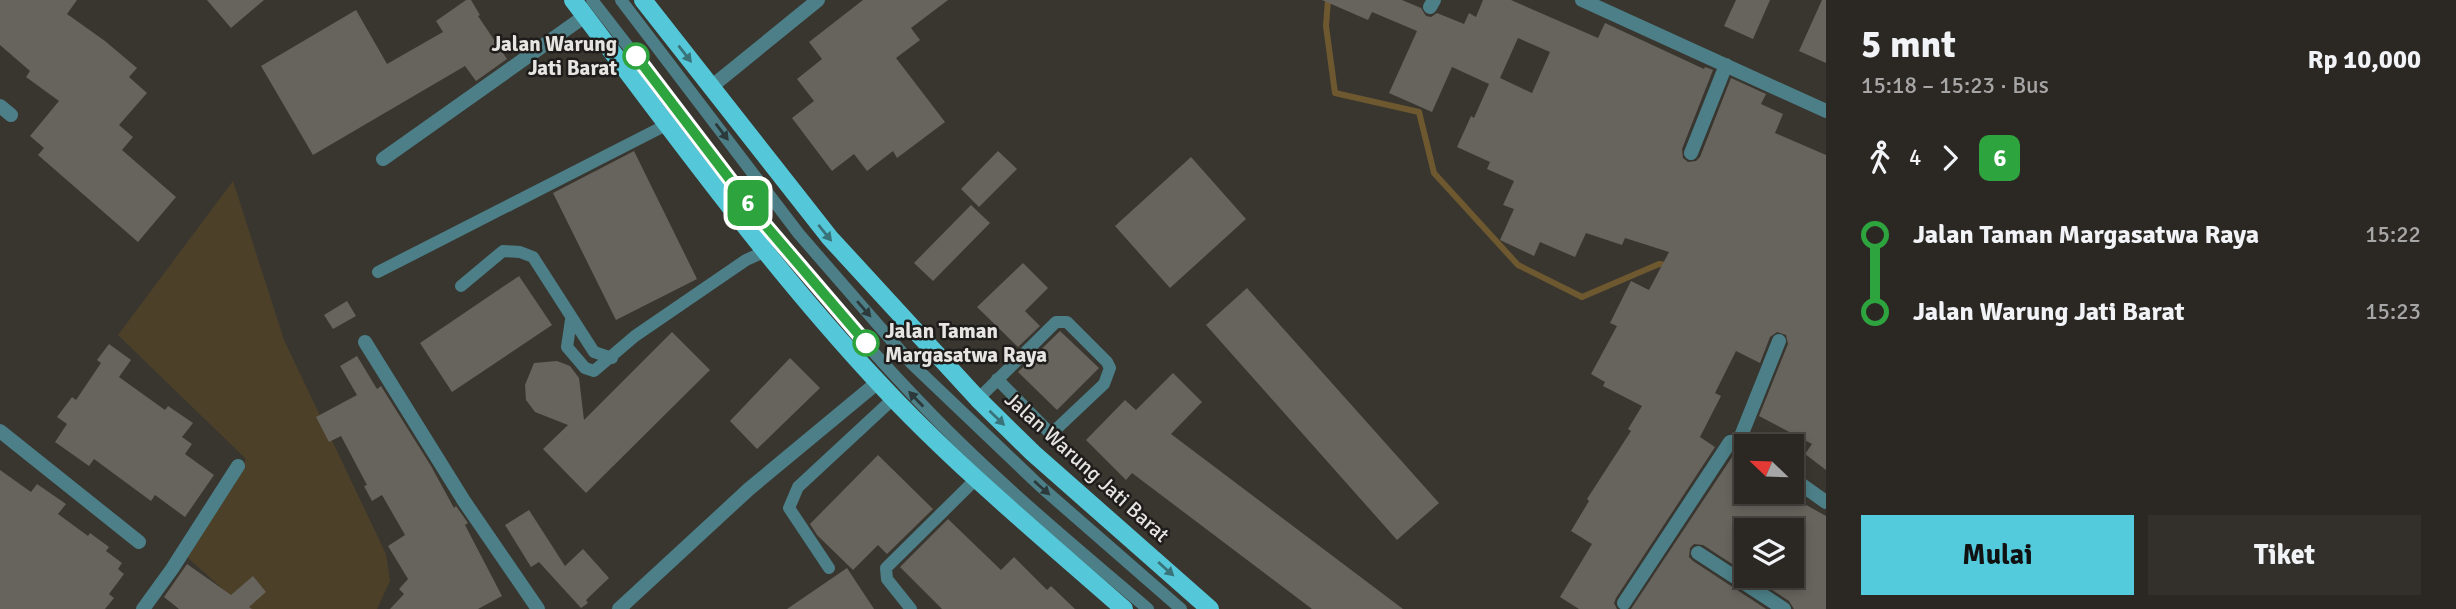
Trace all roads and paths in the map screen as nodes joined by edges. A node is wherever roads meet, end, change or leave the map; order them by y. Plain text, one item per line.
1 (573, 0) edge
2 (621, 0) edge
3 (643, 0) edge
4 (818, 0) edge
5 (1582, 0) edge
6 (589, 8) edge
7 (1726, 65) junction
8 (711, 87) junction
9 (1826, 111) edge
10 (668, 124) junction
11 (1691, 153) dead end
12 (383, 159) dead end
13 (766, 251) junction
14 (379, 272) dead end
15 (461, 286) dead end
16 (571, 320) junction
17 (1779, 341) dead end
18 (365, 342) dead end
19 (612, 358) junction
20 (997, 379) junction
21 (878, 382) junction
22 (894, 398) junction
23 (978, 399) junction
24 (0, 431) edge
25 (1051, 434) junction
26 (1742, 434) edge
27 (1734, 449) edge
28 (1033, 453) junction
29 (239, 466) dead end
30 (976, 479) junction
31 (1804, 486) edge
32 (1826, 502) edge
33 (139, 542) dead end
34 (1698, 553) dead end
35 (829, 568) dead end
36 (1624, 603) dead end
37 (1116, 606) edge
38 (143, 609) edge
39 (538, 609) edge
40 (619, 609) edge
41 (911, 609) edge
42 (1148, 609) edge
43 (1181, 609) edge
44 (1210, 609) edge
45 (1784, 609) edge

1 - 6 main road
2 -> 43 lane
3 -> 8 main road, Jalan Warung Jati Barat
4 - 8 street
5 - 7 street
6 - 10 main road
6 - 12 street
42 -> 6 lane
7 - 9 street
7 - 11 street
8 -> 23 main road, Jalan Warung Jati Barat
10 - 13 main road
10 - 14 lane
13 - 19 lane
13 - 21 main road
15 - 16 lane
16 - 19 lane
16 - 19 lane
17 - 26 street
18 - 39 street
20 - 23 lane
20 - 25 lane
20 - 25 lane
21 - 22 main road
21 - 40 street
22 - 30 main road
22 - 35 lane
23 -> 28 main road, Jalan Warung Jati Barat
24 - 33 street
25 - 28 lane
27 - 36 street
28 -> 44 main road, Jalan Warung Jati Barat
29 - 38 street
30 - 37 main road
30 - 41 lane
31 - 32 street
34 - 45 street

